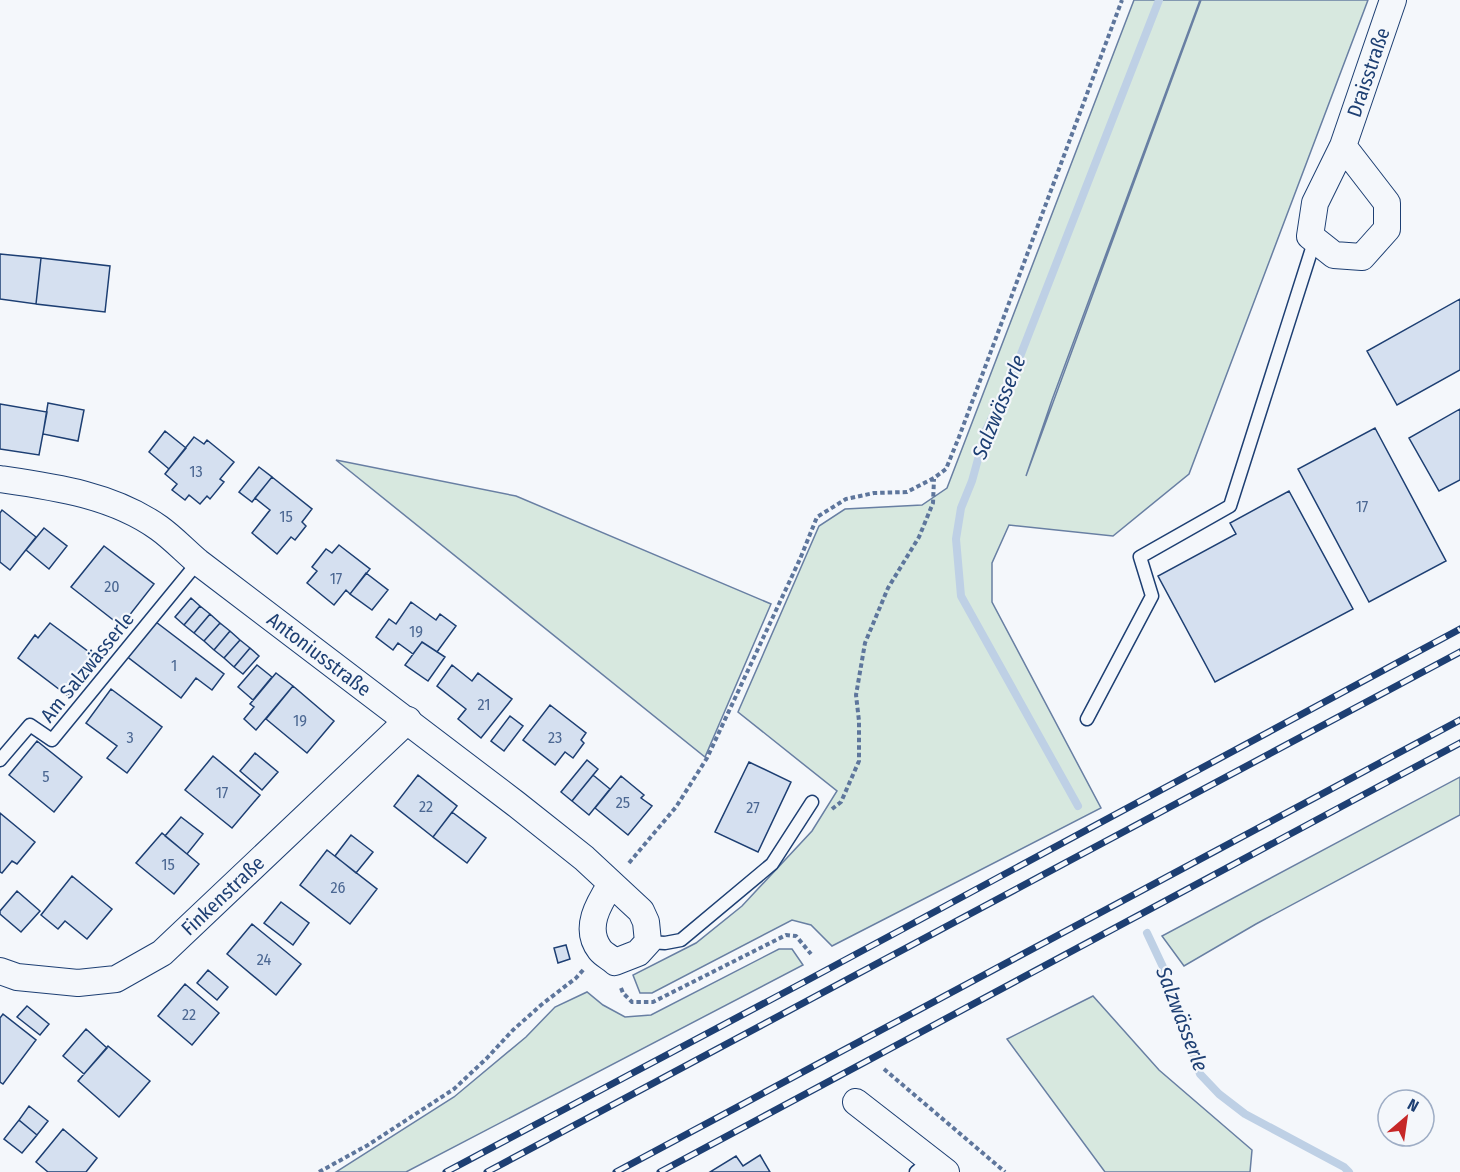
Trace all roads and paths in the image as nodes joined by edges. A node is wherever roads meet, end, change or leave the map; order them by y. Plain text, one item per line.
1 (1122, 0) edge
2 (1393, 0) edge
3 (1343, 146) junction
4 (1315, 239) junction
5 (934, 478) junction
6 (0, 479) edge
7 (198, 562) junction
8 (1087, 719) dead end
9 (408, 720) junction
10 (0, 760) edge
11 (812, 802) dead end
12 (798, 823) junction
13 (611, 885) junction
14 (648, 942) junction
15 (811, 954) dead end
16 (608, 956) junction
17 (0, 971) edge
18 (884, 1069) dead end
19 (856, 1102) dead end
20 (931, 1168) edge
21 (319, 1172) edge
22 (1005, 1172) edge

1 - 5 path
2 - 3 street, Draisstraße
3 - 4 street, Draisstraße
3 - 4 street
4 - 8 lane
5 - 12 path
5 - 13 path
6 - 7 street, Antoniusstraße
7 - 9 street, Antoniusstraße
7 - 10 lane, Am Salzwässerle
9 - 13 street, Antoniusstraße
9 - 17 street, Finkenstraße
11 - 12 lane
12 - 14 lane
13 - 14 street, Antoniusstraße
13 - 16 street
14 - 16 street
15 - 16 path
16 - 21 path
18 - 22 path
19 - 20 street

